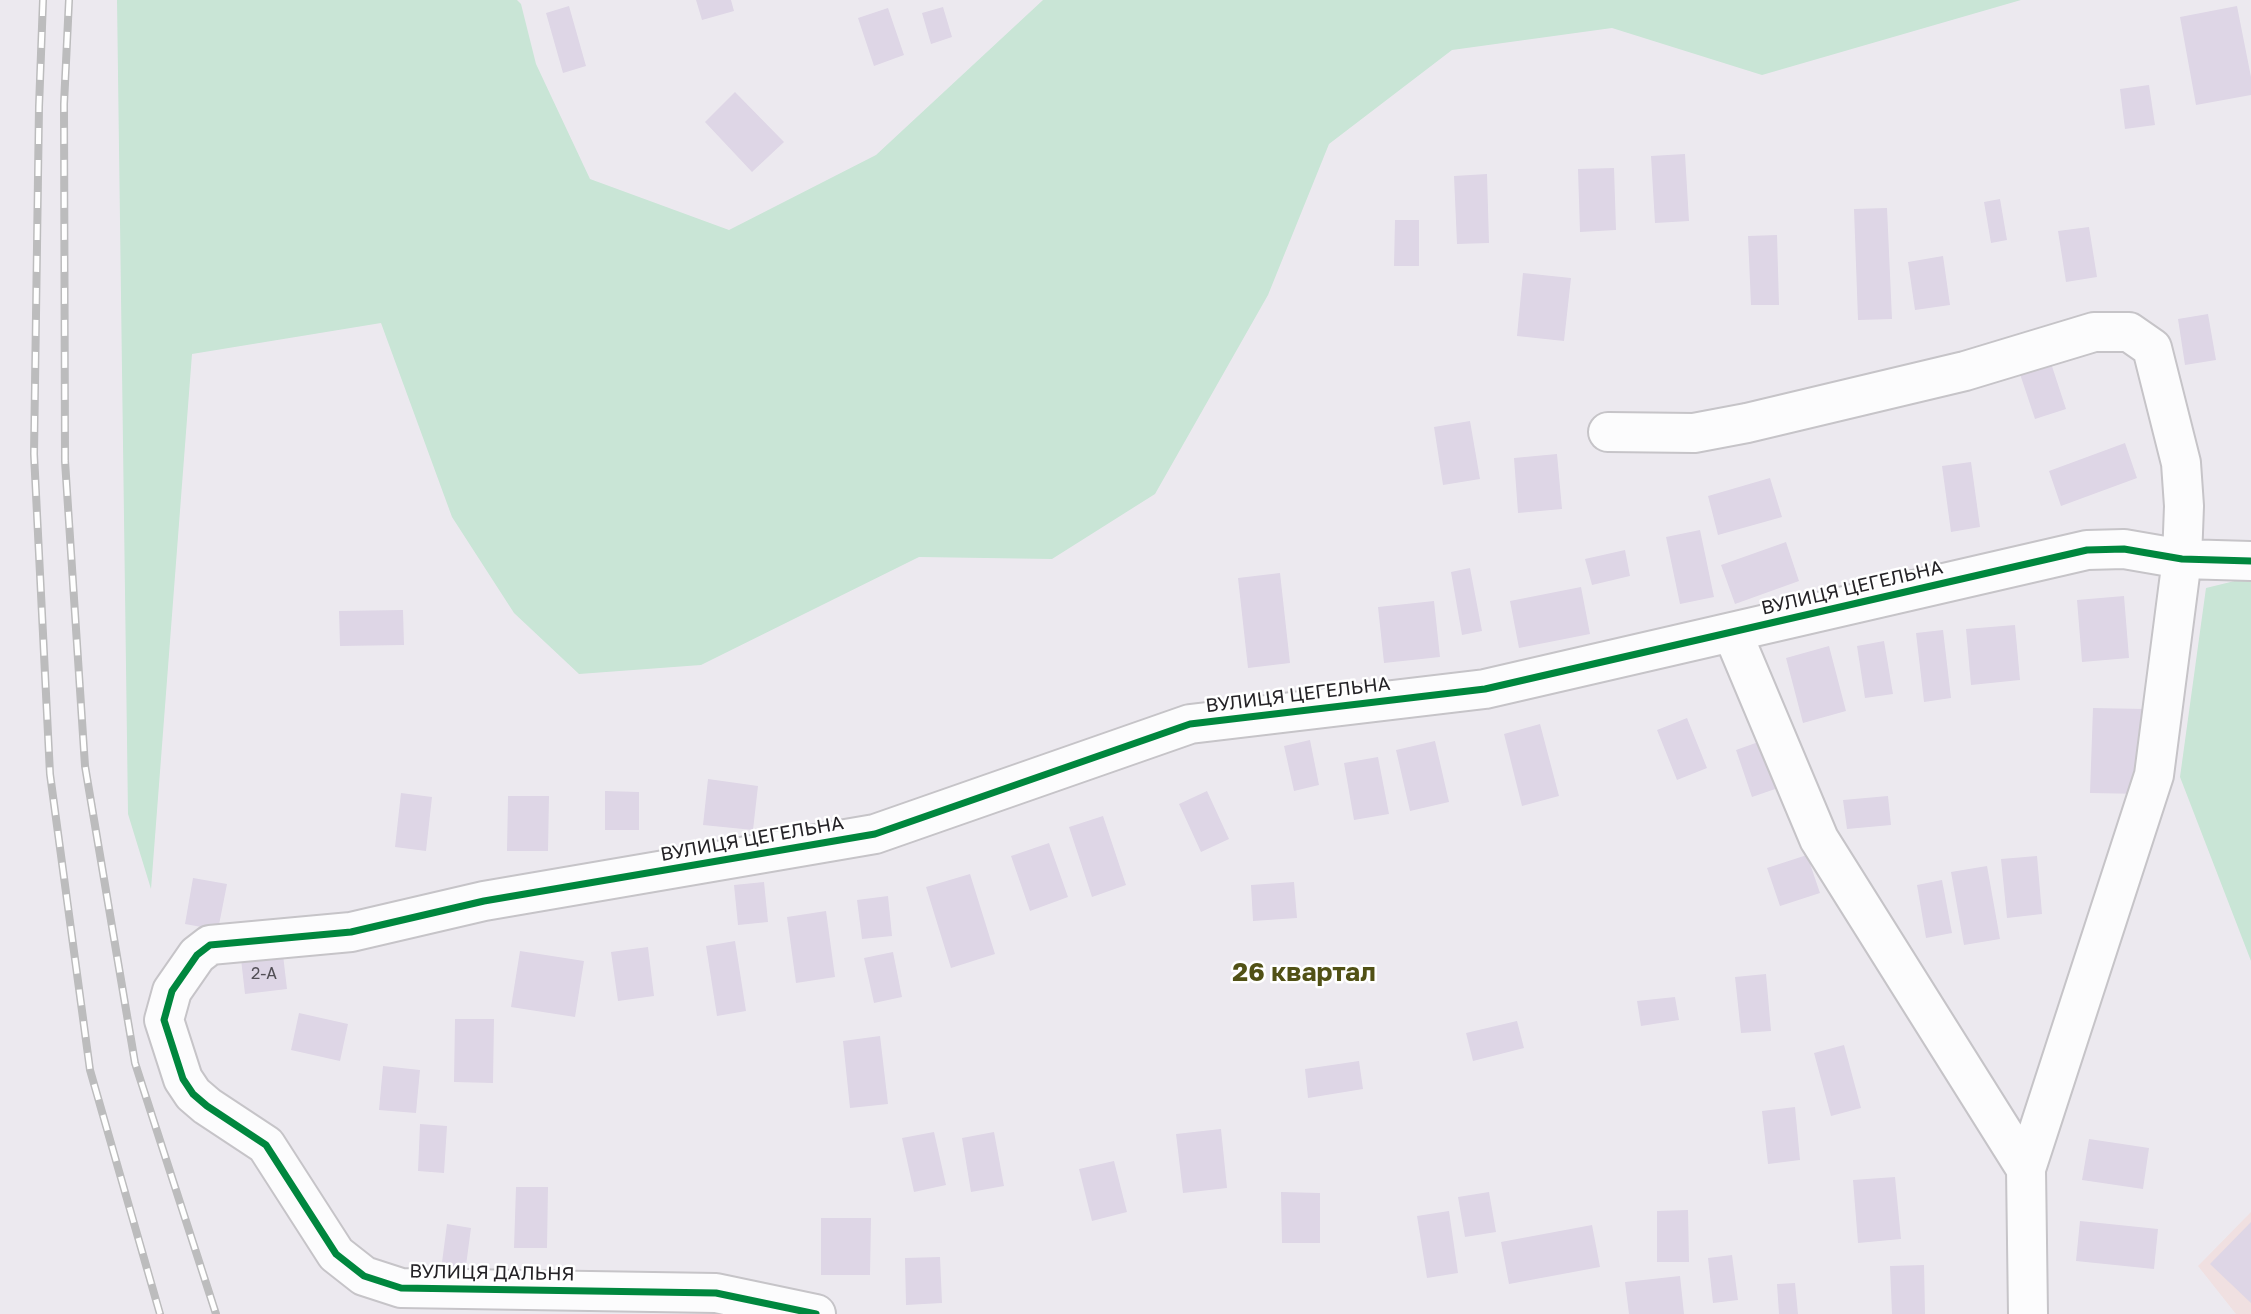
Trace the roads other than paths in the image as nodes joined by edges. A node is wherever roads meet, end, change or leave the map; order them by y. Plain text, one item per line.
1 (1608, 432) dead end
2 (2182, 559) junction
3 (2251, 561) edge
4 (1732, 632) junction
5 (173, 991) joint
6 (2026, 1169) junction
7 (816, 1314) edge
8 (2028, 1314) edge

1 - 2 street
2 - 3 street, ВУЛИЦЯ ЦЕГЕЛЬНА
2 - 4 street, ВУЛИЦЯ ЦЕГЕЛЬНА
2 - 6 street
4 - 5 street, ВУЛИЦЯ ЦЕГЕЛЬНА
4 - 6 street
5 - 7 street, ВУЛИЦЯ ДАЛЬНЯ
6 - 8 street

